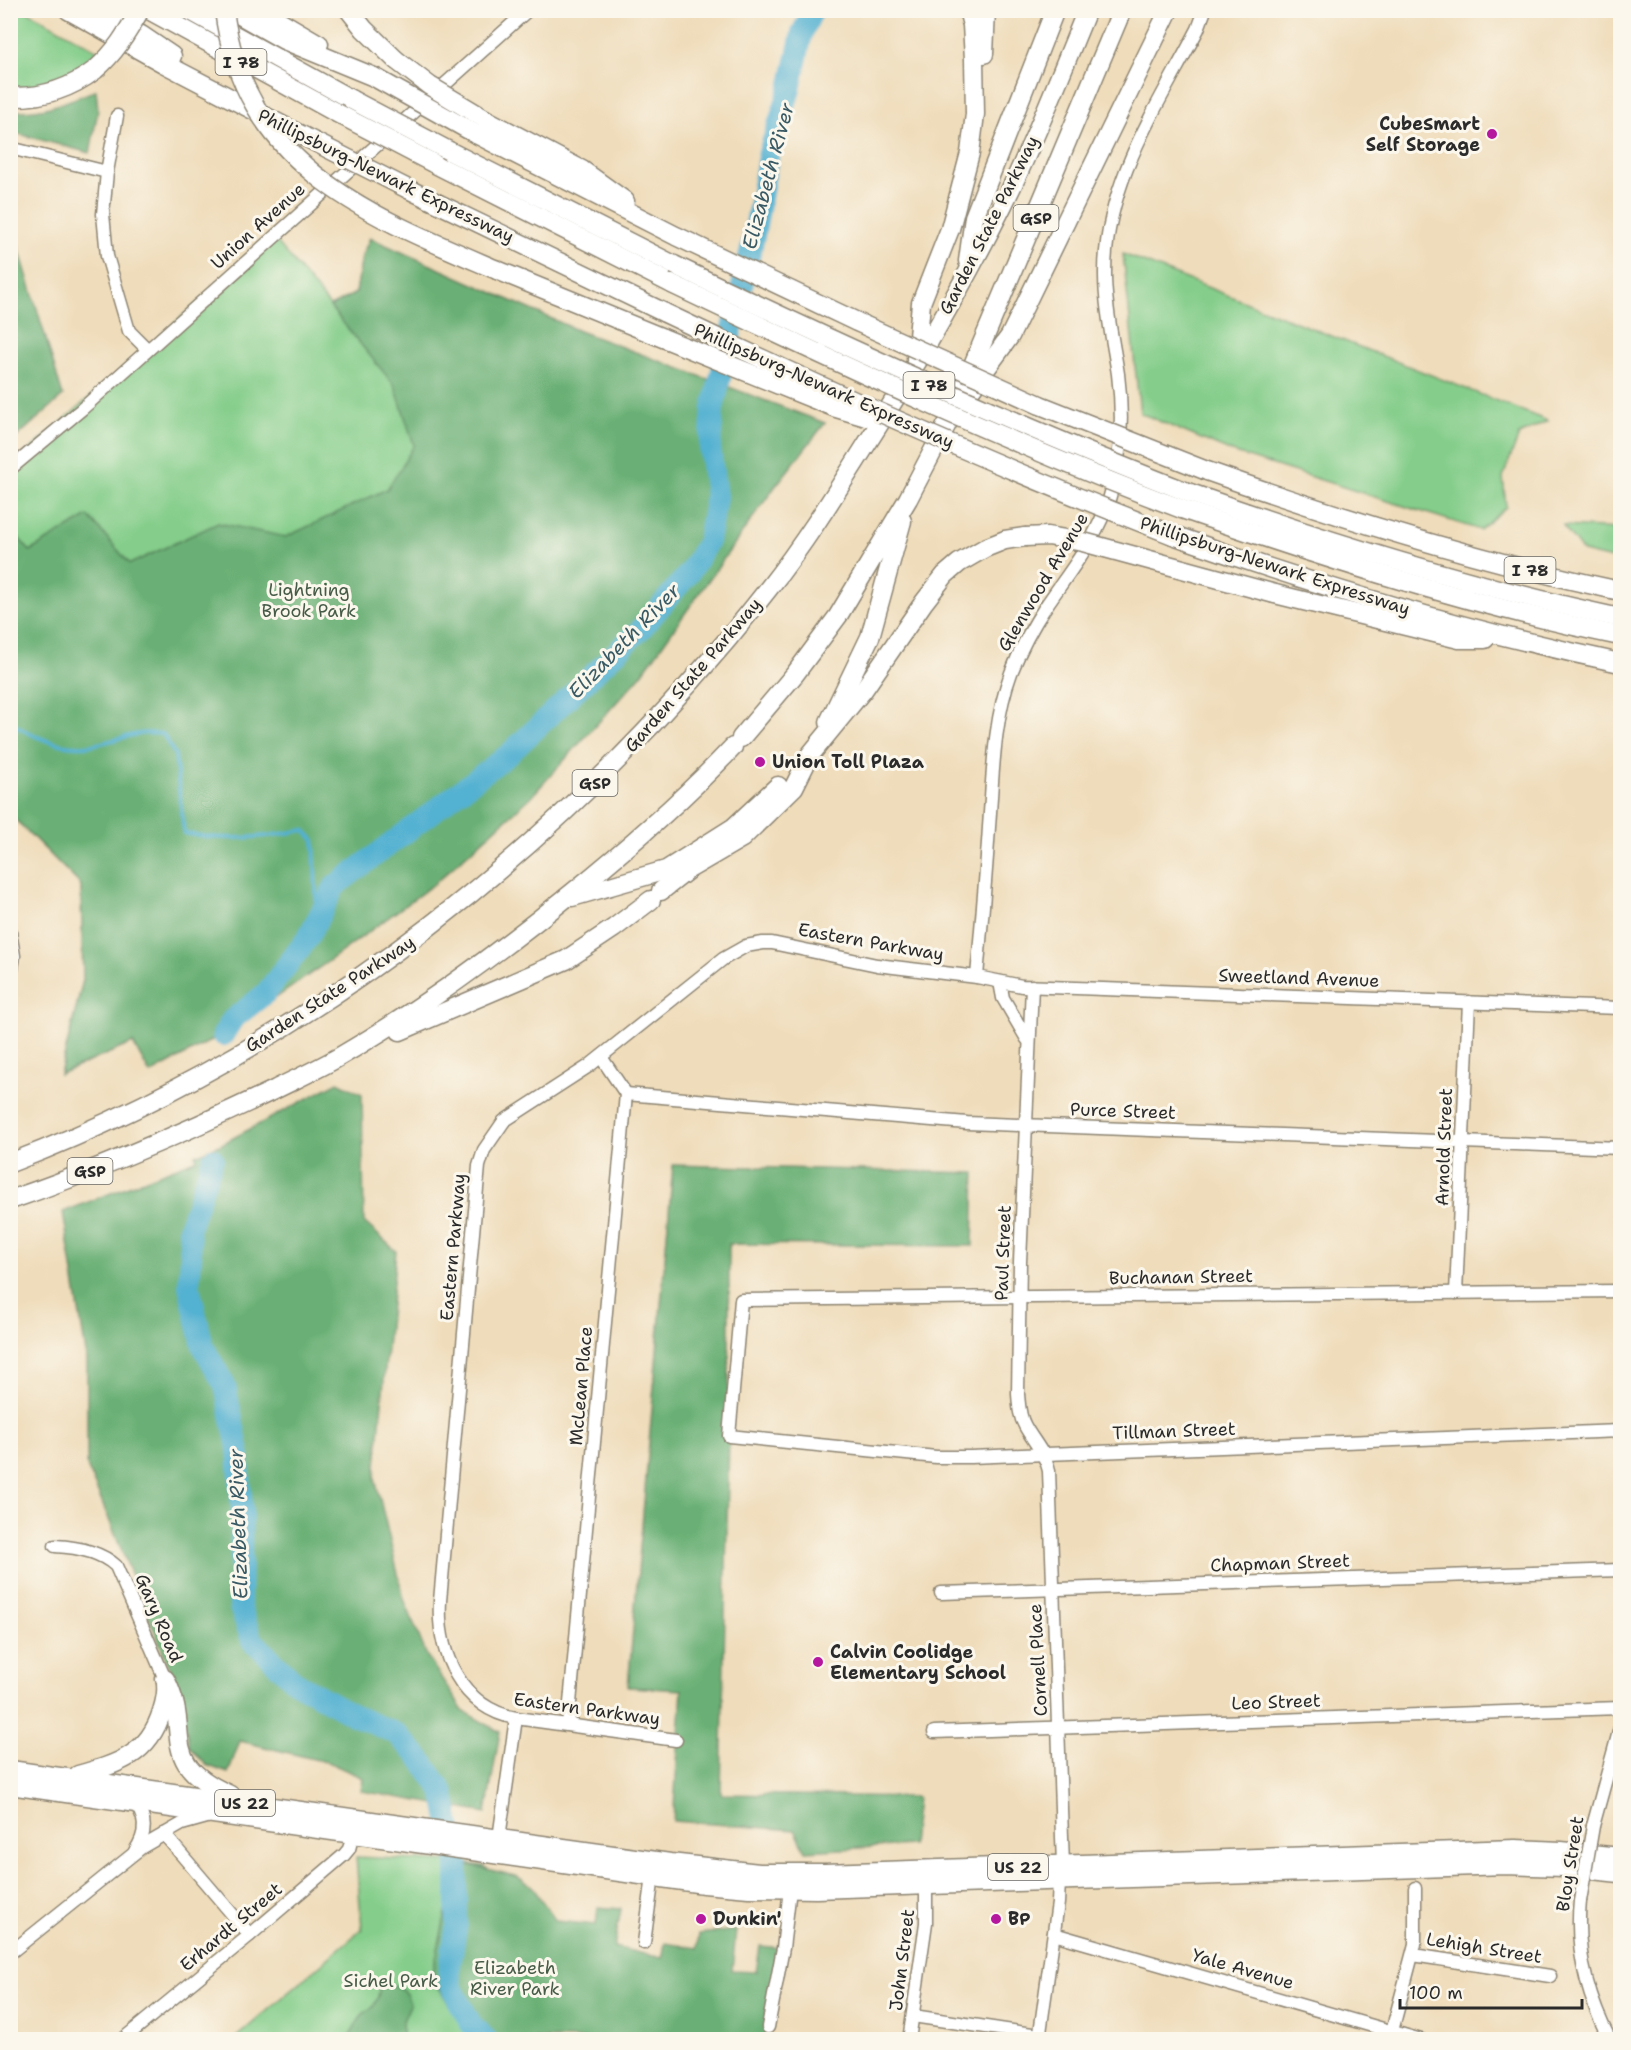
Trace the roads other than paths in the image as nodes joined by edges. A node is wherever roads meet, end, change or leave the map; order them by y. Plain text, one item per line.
1 (68, 10) edge
2 (97, 10) edge
3 (140, 10) edge
4 (149, 10) edge
5 (189, 10) edge
6 (224, 10) edge
7 (231, 10) edge
8 (261, 10) edge
9 (349, 10) edge
10 (528, 10) edge
11 (968, 10) edge
12 (986, 10) edge
13 (1055, 10) edge
14 (1122, 10) edge
15 (1169, 10) edge
16 (1205, 10) edge
17 (1087, 11) edge
18 (375, 77) junction
19 (10, 97) edge
20 (240, 104) junction
21 (975, 114) junction
22 (117, 116) dead end
23 (480, 126) junction
24 (10, 148) edge
25 (107, 172) junction
26 (965, 277) junction
27 (147, 349) junction
28 (916, 367) junction
29 (947, 424) junction
30 (964, 450) junction
31 (10, 469) edge
32 (908, 499) junction
33 (1186, 501) junction
34 (1620, 591) edge
35 (1620, 618) edge
36 (1620, 636) edge
37 (1508, 638) junction
38 (1620, 663) edge
39 (815, 749) junction
40 (564, 899) junction
41 (10, 932) edge
42 (977, 977) junction
43 (10, 981) edge
44 (1000, 982) junction
45 (1032, 986) junction
46 (1469, 1002) junction
47 (1620, 1008) edge
48 (1029, 1046) junction
49 (601, 1057) junction
50 (338, 1058) junction
51 (626, 1094) junction
52 (1025, 1125) junction
53 (1462, 1142) junction
54 (1620, 1148) edge
55 (10, 1162) edge
56 (10, 1200) edge
57 (1620, 1291) edge
58 (1456, 1293) junction
59 (1020, 1297) junction
60 (1620, 1431) edge
61 (729, 1437) joint
62 (1043, 1454) junction
63 (55, 1546) dead end
64 (1620, 1570) edge
65 (1053, 1589) junction
66 (941, 1593) dead end
67 (165, 1679) junction
68 (1620, 1708) edge
69 (516, 1718) junction
70 (568, 1725) junction
71 (1059, 1727) junction
72 (1620, 1728) edge
73 (934, 1732) dead end
74 (676, 1740) dead end
75 (10, 1770) edge
76 (69, 1778) junction
77 (10, 1785) edge
78 (133, 1802) junction
79 (248, 1803) junction
80 (226, 1816) junction
81 (164, 1834) junction
82 (353, 1834) junction
83 (423, 1836) junction
84 (499, 1838) junction
85 (481, 1844) junction
86 (134, 1852) junction
87 (1620, 1857) edge
88 (1061, 1873) junction
89 (1620, 1873) edge
90 (652, 1876) junction
91 (926, 1886) junction
92 (1415, 1888) dead end
93 (790, 1890) junction
94 (1054, 1934) junction
95 (250, 1935) junction
96 (644, 1942) dead end
97 (10, 1953) edge
98 (1413, 1955) junction
99 (1550, 1976) dead end
100 (913, 2016) junction
101 (768, 2027) dead end
102 (1392, 2031) junction
103 (1039, 2037) edge
104 (122, 2040) edge
105 (909, 2040) edge
106 (1421, 2040) edge
107 (1610, 2040) edge

1 - 20 highway, Phillipsburg-Newark Expressway / I 78
2 - 20 highway
3 - 19 highway, bridge
4 - 33 highway, Phillipsburg-Newark Expressway / I 78, bridge
5 - 33 highway, Phillipsburg-Newark Expressway / I 78, bridge
6 - 30 highway, bridge
7 - 18 highway
8 - 18 highway, I 78
9 - 23 highway, bridge
10 - 27 street, Union Avenue
11 - 21 highway
12 - 21 highway
13 - 26 highway
14 - 29 highway, Garden State Parkway / GSP
15 - 29 highway
16 - 42 street, Glenwood Avenue
17 - 26 highway, Garden State Parkway / GSP
18 - 23 highway, I 78, bridge
20 - 30 highway, Phillipsburg-Newark Expressway / I 78, bridge
21 - 28 highway
22 - 25 street
23 - 34 highway, I 78, bridge
24 - 25 street
25 - 27 street
26 - 28 highway, Garden State Parkway / GSP
27 - 31 street, Union Avenue
28 - 55 highway, Garden State Parkway / GSP
29 - 32 highway, Garden State Parkway / GSP
30 - 37 highway, Phillipsburg-Newark Expressway / I 78, bridge
32 - 39 highway
32 - 40 highway, Garden State Parkway / GSP
33 - 35 highway, Phillipsburg-Newark Expressway / I 78
33 - 36 highway, Phillipsburg-Newark Expressway / I 78
37 - 38 highway, Phillipsburg-Newark Expressway / I 78
37 - 39 highway, bridge
39 - 40 highway
39 - 50 highway
40 - 50 highway, Garden State Parkway / GSP
41 - 43 street
42 - 44 street, Sweetland Avenue
42 - 49 street, Eastern Parkway
44 - 45 street, Sweetland Avenue
44 - 48 street, Paul Street
45 - 46 street, Sweetland Avenue
45 - 48 street, Paul Street
46 - 47 street, Sweetland Avenue
46 - 53 street, Arnold Street
48 - 52 street, Paul Street
49 - 51 street
49 - 69 street, Eastern Parkway
50 - 56 highway, Garden State Parkway / GSP
51 - 52 street, Purce Street
51 - 70 street, McLean Place
52 - 53 street, Purce Street
52 - 59 street, Paul Street
53 - 54 street, Purce Street
53 - 58 street, Arnold Street
57 - 58 street, Buchanan Street
58 - 59 street, Buchanan Street
59 - 61 street, Buchanan Street
59 - 62 street, Paul Street
60 - 62 street, Tillman Street
61 - 62 street, Tillman Street
62 - 65 street, Cornell Place
63 - 67 street, Gary Road
64 - 65 street, Chapman Street
65 - 66 street, Chapman Street
65 - 71 street, Cornell Place
67 - 76 highway
67 - 79 highway
68 - 71 street, Leo Street
69 - 70 street, Eastern Parkway
69 - 84 street
70 - 74 street, Eastern Parkway
71 - 73 street, Leo Street
71 - 88 street, Cornell Place
72 - 107 street, Bloy Street, bridge
75 - 76 highway, US 22
76 - 79 highway, US 22
77 - 78 highway, US 22
78 - 80 highway, US 22
78 - 86 street
79 - 83 highway, US 22
80 - 81 street
80 - 82 highway, US 22
81 - 86 street
81 - 95 street
82 - 83 highway, US 22
82 - 95 street, Erhardt Street
83 - 85 highway, US 22
84 - 85 highway, US 22
84 - 88 highway, US 22
85 - 90 highway, US 22
86 - 97 street
87 - 88 highway, US 22
88 - 89 highway, US 22
88 - 91 highway, US 22
88 - 94 street, Cornell Place
90 - 93 highway, US 22
90 - 96 street
91 - 93 highway, US 22
91 - 100 street, John Street
92 - 98 street
93 - 101 street
94 - 102 street, Yale Avenue
94 - 103 street, Cornell Place
95 - 104 street, Erhardt Street
98 - 99 street, Lehigh Street
98 - 102 street
100 - 103 street
100 - 105 street, John Street
102 - 106 street, Yale Avenue

